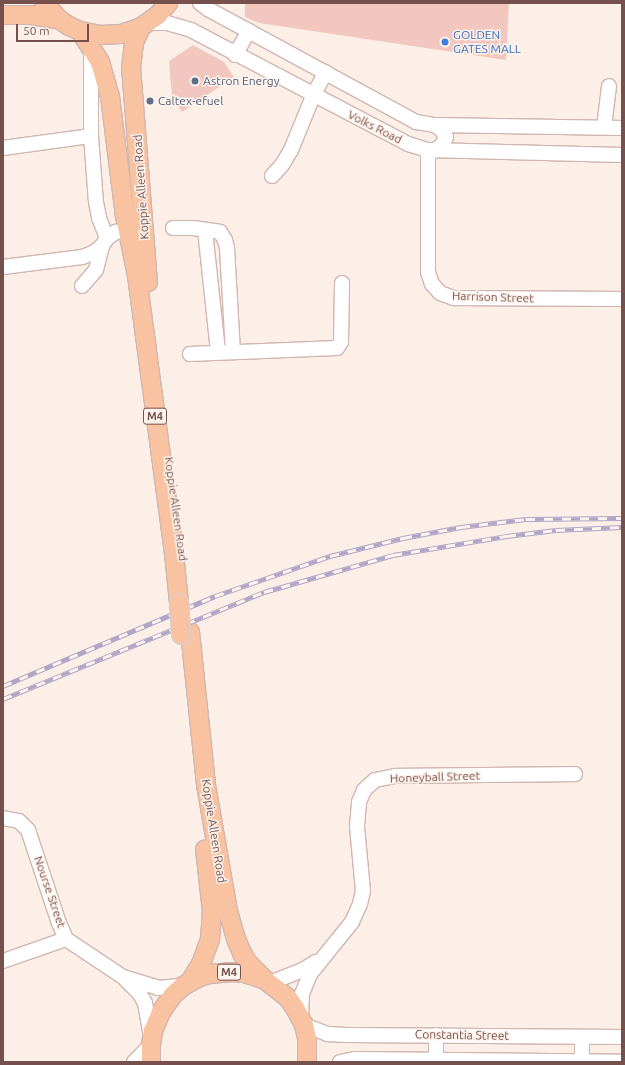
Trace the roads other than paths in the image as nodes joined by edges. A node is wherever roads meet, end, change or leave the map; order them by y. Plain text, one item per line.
1 (44, 3) edge
2 (168, 3) edge
3 (200, 3) edge
4 (3, 6) edge
5 (30, 14) junction
6 (3, 15) edge
7 (60, 20) junction
8 (144, 25) junction
9 (80, 31) junction
10 (249, 31) junction
11 (91, 48) junction
12 (235, 55) junction
13 (326, 72) junction
14 (609, 86) dead end
15 (314, 96) junction
16 (416, 122) junction
17 (434, 126) junction
18 (136, 127) junction
19 (604, 127) junction
20 (622, 128) edge
21 (114, 130) junction
22 (91, 136) junction
23 (408, 144) junction
24 (3, 148) edge
25 (431, 150) junction
26 (622, 155) edge
27 (272, 176) dead end
28 (173, 228) dead end
29 (136, 229) junction
30 (205, 230) junction
31 (104, 242) junction
32 (3, 267) edge
33 (342, 283) dead end
34 (82, 286) dead end
35 (622, 299) edge
36 (218, 352) junction
37 (233, 352) junction
38 (190, 354) dead end
39 (186, 634) junction
40 (575, 774) dead end
41 (3, 818) edge
42 (66, 939) junction
43 (320, 960) junction
44 (3, 961) edge
45 (123, 977) junction
46 (268, 982) junction
47 (187, 984) junction
48 (302, 1022) junction
49 (436, 1035) junction
50 (582, 1037) junction
51 (622, 1037) edge
52 (151, 1049) edge
53 (436, 1060) junction
54 (582, 1061) edge
55 (134, 1062) edge
56 (306, 1062) edge
57 (340, 1062) edge
58 (622, 1062) edge

1 - 7 main road, M4
2 - 8 main road, M4
3 - 10 street, Volks Road
4 - 5 main road
5 - 6 main road
5 - 7 main road
7 - 9 main road, M4
8 - 9 main road, M4
8 - 12 street, Volks Road
8 - 18 main road, Koppie Alleen Road / M4
9 - 11 main road, Koppie Alleen Road / M4
10 - 12 street
10 - 13 street, Volks Road
11 - 21 main road, Koppie Alleen Road / M4
11 - 22 street
12 - 15 street, Volks Road
13 - 15 street
13 - 16 street, Volks Road
14 - 19 street
15 - 23 street, Volks Road
15 - 27 street
16 - 17 street, Volks Road
16 - 23 street
17 - 19 street, Volks Road
17 - 25 street
18 - 21 street
18 - 29 main road, Koppie Alleen Road / M4
19 - 20 street, Volks Road
21 - 29 main road, Koppie Alleen Road / M4
22 - 24 street
22 - 31 street
23 - 25 street, Volks Road
25 - 26 street, Volks Road
25 - 35 street, Harrison Street
28 - 30 street
29 - 31 street
29 - 39 main road, Koppie Alleen Road / M4
30 - 36 street
30 - 37 street
31 - 32 street
31 - 34 street
33 - 37 street
36 - 37 street
36 - 38 street
39 - 46 main road, Koppie Alleen Road / M4
39 - 47 main road, Koppie Alleen Road / M4
40 - 43 street, Honeyball Street
41 - 42 street, Nourse Street
42 - 44 street
42 - 45 street, Nourse Street
43 - 46 street, Honeyball Street
43 - 48 street, Honeyball Street
45 - 47 street, Nourse Street
45 - 52 street, Nourse Street
46 - 47 main road, M4
46 - 48 main road, M4
47 - 52 main road, M4
48 - 49 street, Constantia Street
48 - 56 main road, M4
49 - 50 street, Constantia Street
49 - 53 street
50 - 51 street, Constantia Street
50 - 54 street
52 - 55 street
53 - 54 street, Constantia Street
53 - 57 street, Constantia Street
54 - 58 street, Constantia Street

